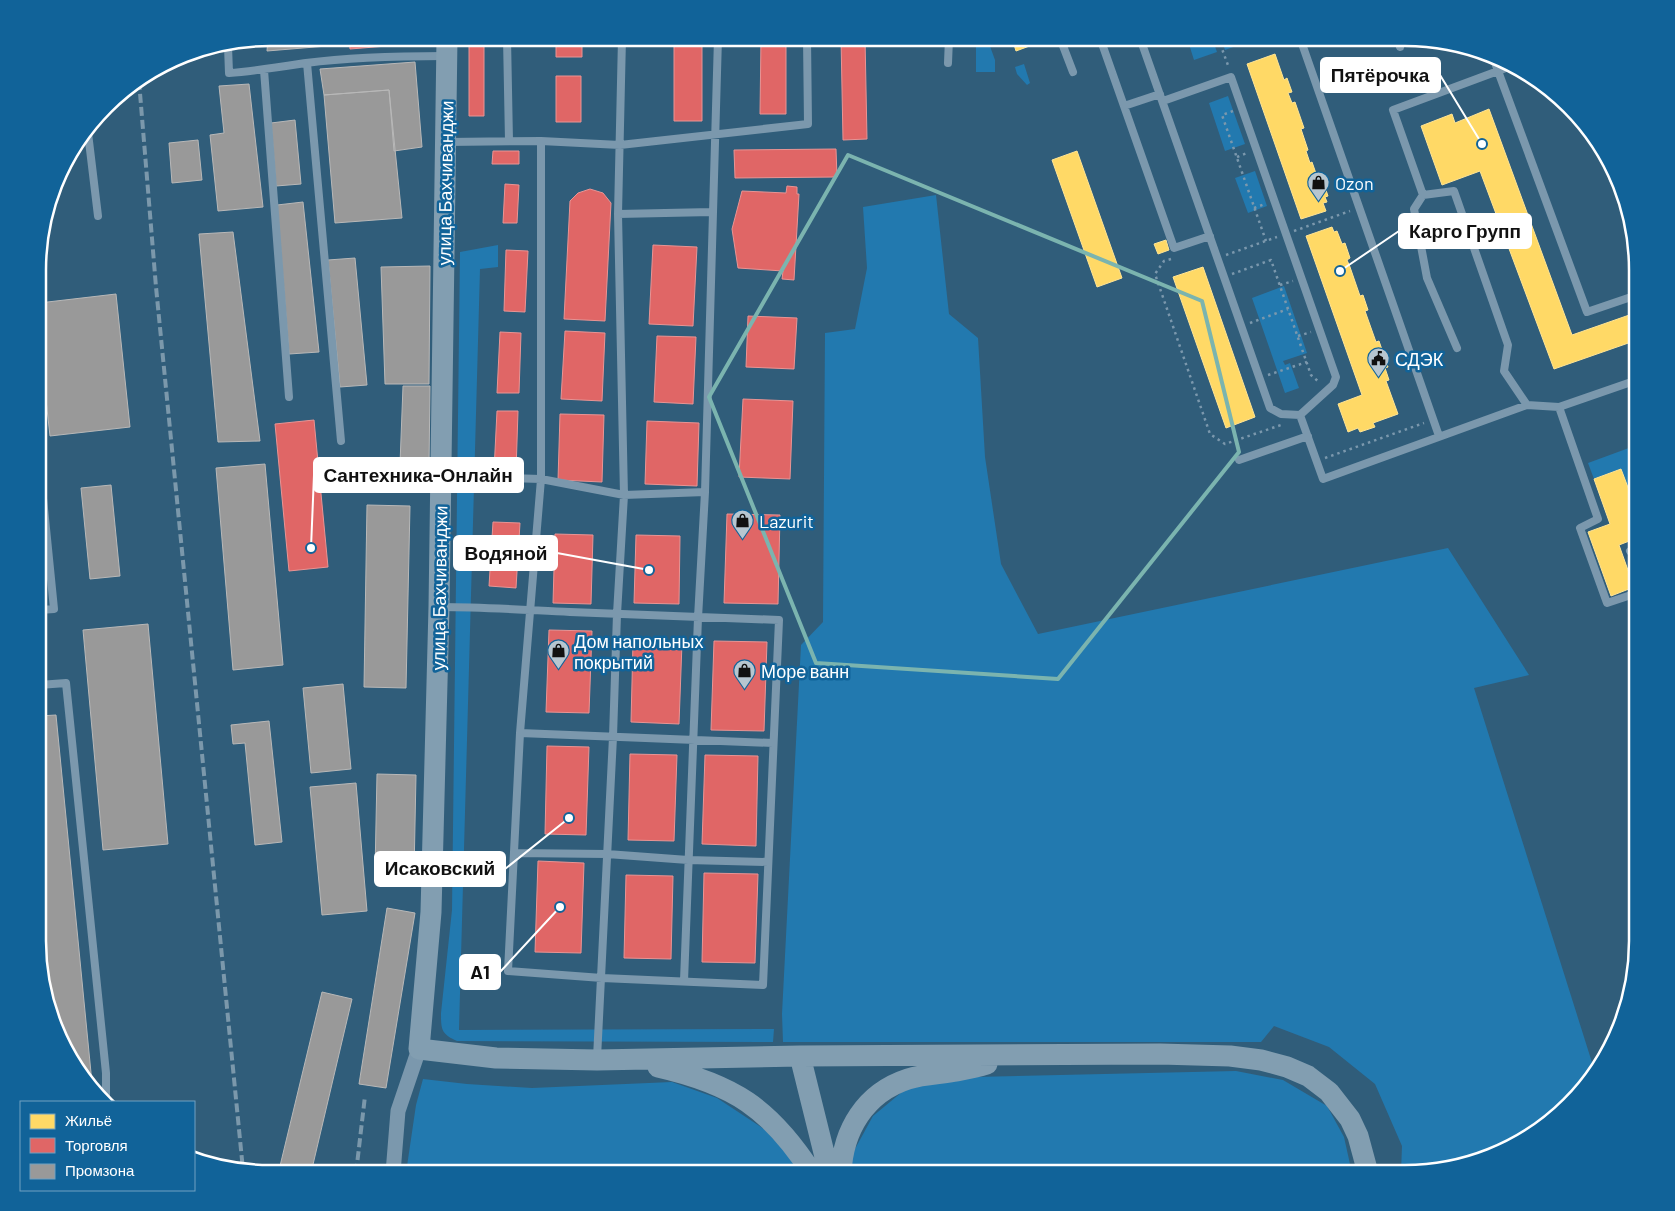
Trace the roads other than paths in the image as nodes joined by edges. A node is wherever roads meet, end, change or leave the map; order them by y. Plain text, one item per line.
1 (507, 46) edge
2 (622, 46) edge
3 (718, 46) edge
4 (807, 46) edge
5 (949, 46) edge
6 (1063, 46) edge
7 (1103, 46) edge
8 (1143, 46) edge
9 (1303, 46) edge
10 (447, 47) edge
11 (228, 51) edge
12 (307, 63) junction
13 (948, 63) dead end
14 (1496, 65) edge
15 (1504, 69) edge
16 (264, 70) junction
17 (1498, 71) junction
18 (1072, 72) dead end
19 (1161, 97) junction
20 (1124, 106) junction
21 (715, 134) junction
22 (89, 139) edge
23 (509, 141) junction
24 (541, 141) junction
25 (445, 142) junction
26 (620, 145) junction
27 (1423, 195) junction
28 (712, 212) junction
29 (618, 214) junction
30 (98, 216) dead end
31 (1210, 236) junction
32 (1629, 298) edge
33 (1457, 348) dead end
34 (1629, 383) edge
35 (289, 397) dead end
36 (1527, 405) junction
37 (1560, 407) junction
38 (1301, 416) junction
39 (1308, 436) junction
40 (1439, 436) junction
41 (341, 441) dead end
42 (1239, 460) dead end
43 (440, 476) junction
44 (541, 479) junction
45 (705, 492) junction
46 (624, 495) junction
47 (46, 523) edge
48 (1629, 596) edge
49 (439, 607) junction
50 (46, 610) edge
51 (529, 610) junction
52 (616, 614) junction
53 (698, 618) junction
54 (46, 685) edge
55 (520, 733) junction
56 (613, 737) junction
57 (693, 740) junction
58 (773, 743) junction
59 (514, 853) junction
60 (607, 854) junction
61 (688, 860) junction
62 (768, 862) junction
63 (602, 978) junction
64 (684, 981) junction
65 (418, 1048) junction
66 (1027, 1055) junction
67 (800, 1056) junction
68 (597, 1060) junction
69 (626, 1060) junction
70 (106, 1093) edge
71 (394, 1165) edge
72 (807, 1165) edge
73 (827, 1165) edge
74 (843, 1165) edge
75 (1366, 1165) edge

1 - 23 lane
2 - 26 lane
3 - 21 lane
4 - 21 lane
5 - 13 lane
6 - 18 lane
7 - 20 lane
8 - 19 lane
9 - 40 lane
10 - 12 lane
10 - 25 main road, улица Бахчиванджи
11 - 16 lane
12 - 16 lane
12 - 41 lane
14 - 17 lane
15 - 17 lane
16 - 35 lane
17 - 27 lane
17 - 32 lane
19 - 20 lane
19 - 31 lane
19 - 38 lane
20 - 31 lane
21 - 26 lane
21 - 28 lane
22 - 30 lane
23 - 24 lane
23 - 25 lane
24 - 26 lane
24 - 44 lane
25 - 43 main road, улица Бахчиванджи
26 - 29 lane
27 - 33 lane
27 - 36 lane
28 - 29 lane
28 - 45 lane
29 - 46 lane
31 - 38 lane
34 - 37 lane
36 - 37 lane
36 - 40 lane
37 - 48 lane
38 - 39 lane
39 - 40 lane
39 - 42 lane
43 - 44 lane
43 - 49 main road, улица Бахчиванджи
44 - 46 lane
44 - 51 lane
45 - 46 lane
45 - 53 lane
46 - 52 lane
47 - 50 lane
49 - 51 lane
49 - 65 main road, улица Бахчиванджи
51 - 52 lane
51 - 55 lane
52 - 53 lane
52 - 56 lane
53 - 57 lane
53 - 58 lane
54 - 70 lane
55 - 56 lane
55 - 59 lane
56 - 57 lane
56 - 60 lane
57 - 58 lane
57 - 61 lane
58 - 62 lane
59 - 60 lane
59 - 63 lane
60 - 61 lane
60 - 63 lane
61 - 62 lane
61 - 64 lane
62 - 64 lane
63 - 64 lane
63 - 68 lane
65 - 68 main road
65 - 71 street
66 - 67 main road
66 - 74 main road
66 - 75 main road
67 - 69 main road
67 - 73 main road
68 - 69 main road
69 - 72 main road

